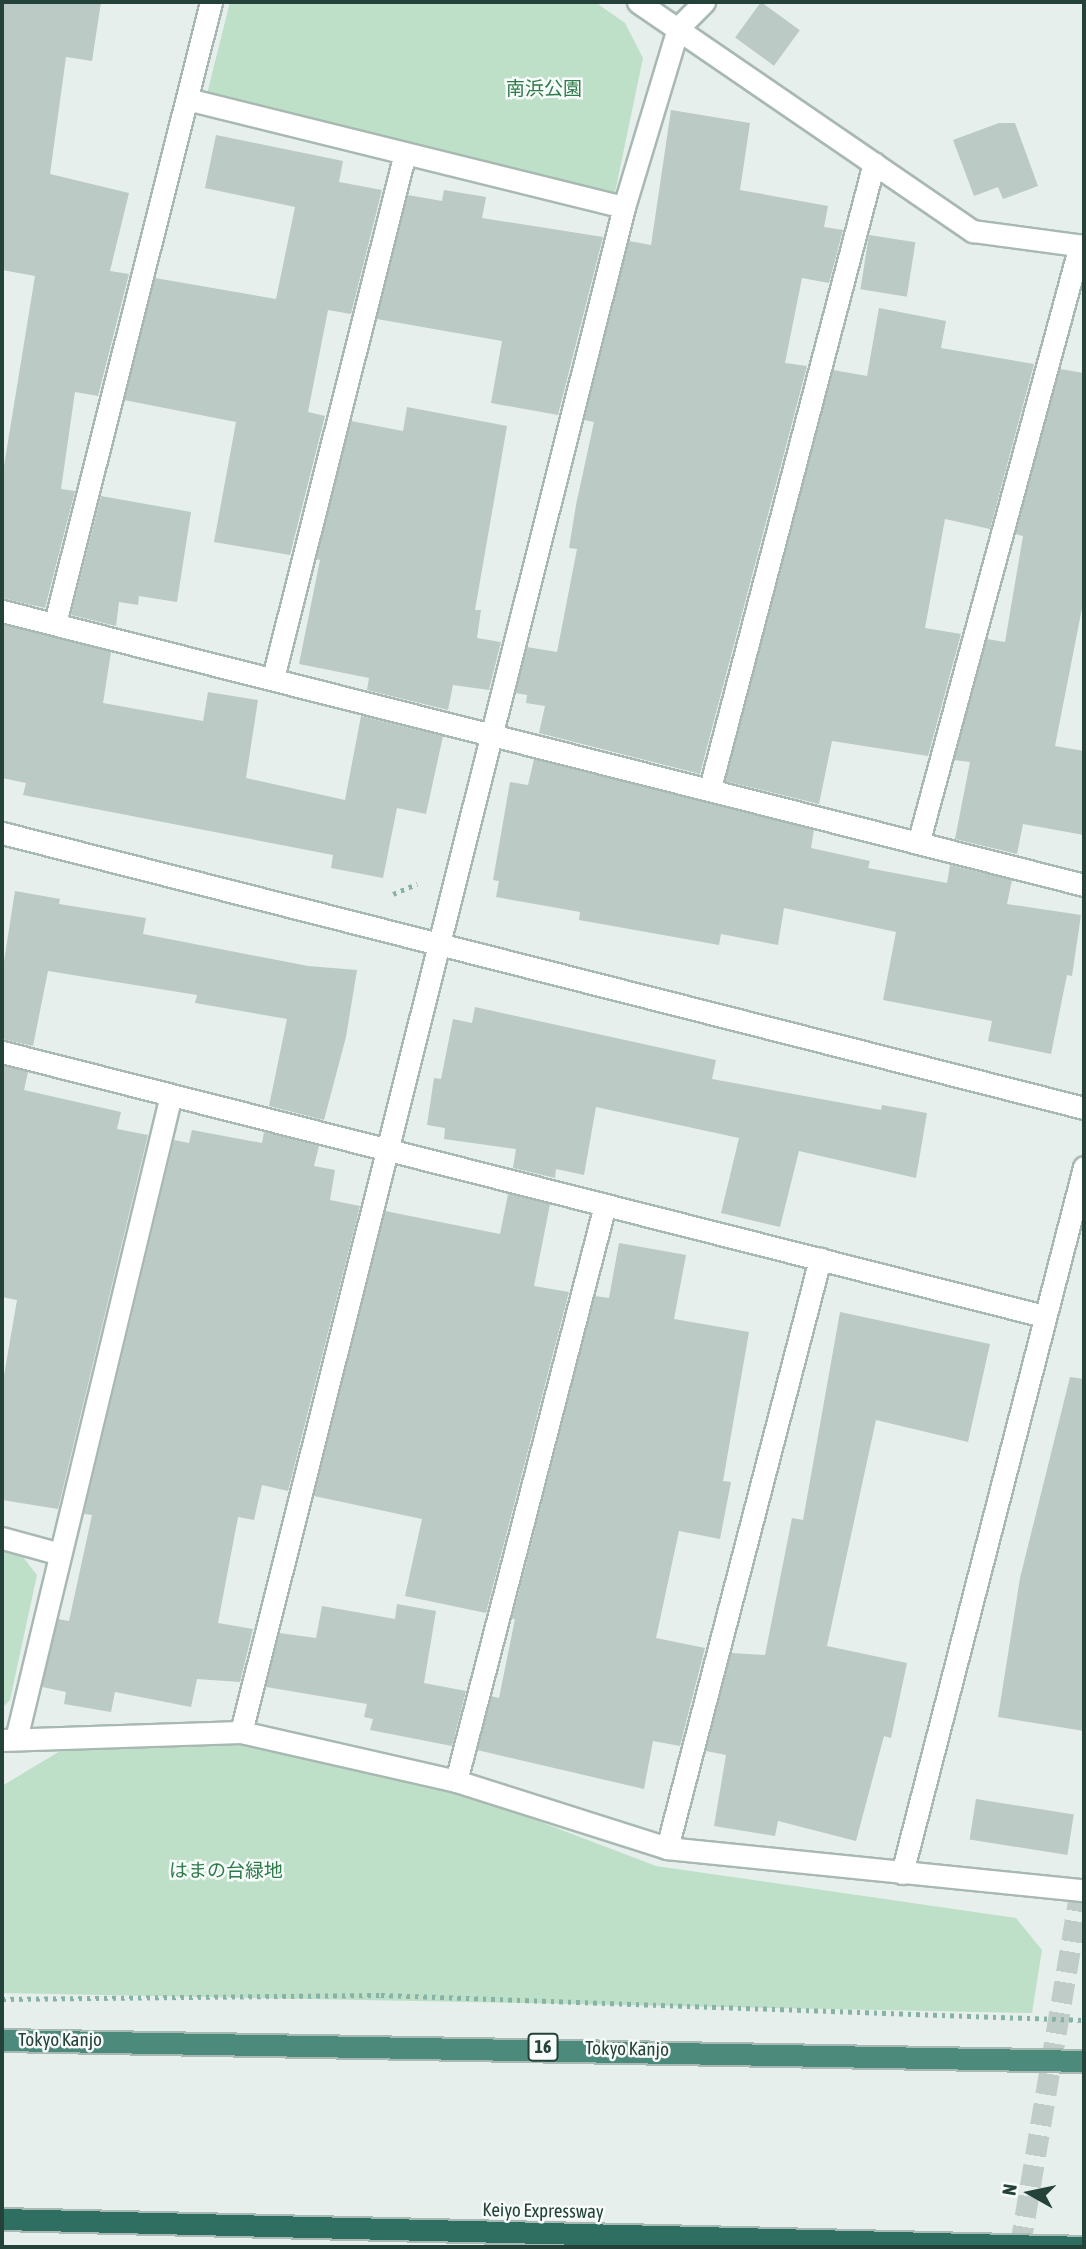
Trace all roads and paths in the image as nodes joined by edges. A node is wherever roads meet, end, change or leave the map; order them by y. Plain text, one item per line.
1 (211, 2) edge
2 (638, 2) edge
3 (704, 2) edge
4 (678, 28) junction
5 (187, 99) junction
6 (405, 153) junction
7 (874, 163) junction
8 (624, 207) junction
9 (1082, 245) edge
10 (2, 611) edge
11 (55, 623) junction
12 (273, 678) junction
13 (492, 735) junction
14 (710, 788) junction
15 (2, 833) edge
16 (919, 840) junction
17 (1084, 885) edge
18 (439, 946) junction
19 (2, 1052) edge
20 (172, 1095) junction
21 (1084, 1108) edge
22 (387, 1149) junction
23 (1084, 1167) edge
24 (605, 1205) junction
25 (820, 1259) junction
26 (1044, 1316) junction
27 (2, 1538) edge
28 (60, 1554) junction
29 (241, 1732) junction
30 (9, 1740) edge
31 (456, 1781) junction
32 (667, 1849) junction
33 (902, 1873) junction
34 (1084, 1890) edge
35 (2, 1999) edge
36 (1084, 2020) edge
37 (2, 2040) edge
38 (1084, 2061) edge
39 (2, 2219) edge
40 (1083, 2247) edge

1 - 5 street
2 - 4 street
3 - 4 street
4 - 7 street
4 - 8 street
5 - 6 street
5 - 11 street
6 - 8 street
6 - 12 street
7 - 9 street
7 - 14 street
8 - 13 street
9 - 16 street
10 - 11 street
11 - 12 street
12 - 13 street
13 - 14 street
13 - 18 street
14 - 16 street
15 - 18 street
16 - 17 street
18 - 21 street
18 - 22 street
19 - 20 street
20 - 22 street
20 - 28 street
22 - 24 street
22 - 29 street
23 - 26 street
24 - 25 street
24 - 31 street
25 - 26 street
25 - 32 street
26 - 33 street
27 - 28 street
28 - 30 street
29 - 30 street
29 - 31 street
31 - 32 street
32 - 33 street
33 - 34 street
35 - 36 path
37 - 38 highway, Tokyo Kanjo / 16
39 - 40 highway, Keiyo Expressway

